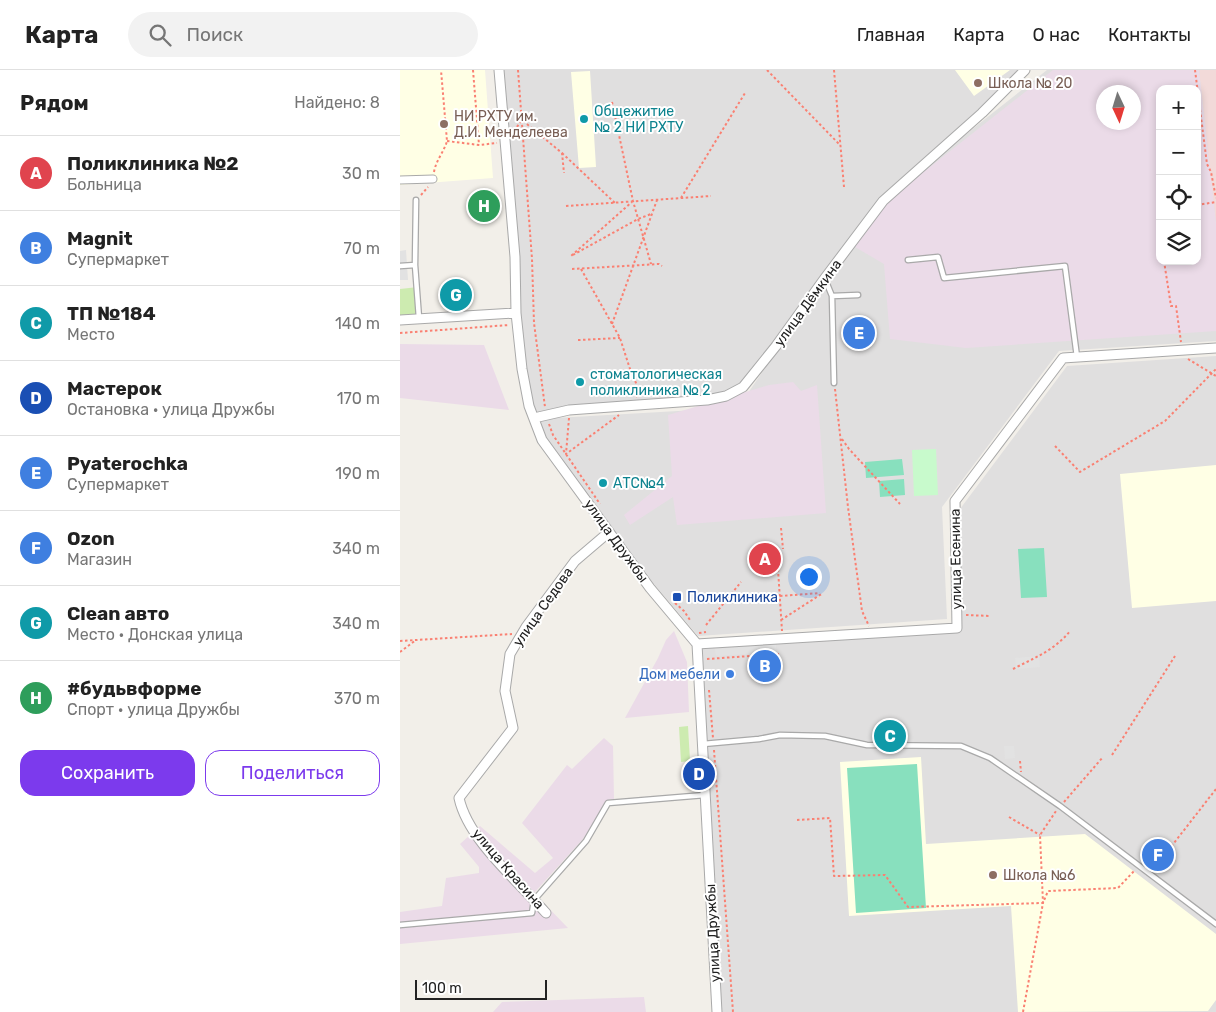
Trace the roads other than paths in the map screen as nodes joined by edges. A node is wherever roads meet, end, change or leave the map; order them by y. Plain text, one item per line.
1 (499, 70) edge
2 (1025, 70) edge
3 (433, 179) road end
4 (400, 180) edge
5 (416, 200) road end
6 (908, 260) dead end
7 (415, 265) junction
8 (400, 266) edge
9 (825, 278) junction
10 (858, 295) dead end
11 (832, 296) junction
12 (516, 313) junction
13 (420, 318) junction
14 (400, 320) edge
15 (1216, 348) edge
16 (1078, 357) junction
17 (834, 383) road end
18 (534, 418) junction
19 (609, 532) junction
20 (697, 644) junction
21 (704, 744) junction
22 (706, 795) junction
23 (459, 798) joint
24 (534, 900) junction
25 (546, 913) dead end
26 (1216, 924) edge
27 (400, 925) edge
28 (718, 1012) edge

1 - 12 street, улица Дружбы
2 - 9 street, улица Дёмкина
3 - 4 street
5 - 7 lane
6 - 16 lane
7 - 8 lane
7 - 13 lane
9 - 11 lane
9 - 18 street, улица Дёмкина
10 - 11 lane
11 - 17 lane
12 - 13 street
12 - 18 street, улица Дружбы
13 - 14 street
15 - 16 street, улица Есенина
16 - 20 street, улица Есенина
18 - 19 street, улица Дружбы
19 - 20 street, улица Дружбы
19 - 23 street, улица Седова
20 - 21 street, улица Дружбы
21 - 22 street, улица Дружбы
21 - 26 lane
22 - 24 lane
22 - 28 street, улица Дружбы
23 - 24 street, улица Красина
24 - 25 street, улица Красина
24 - 27 lane

